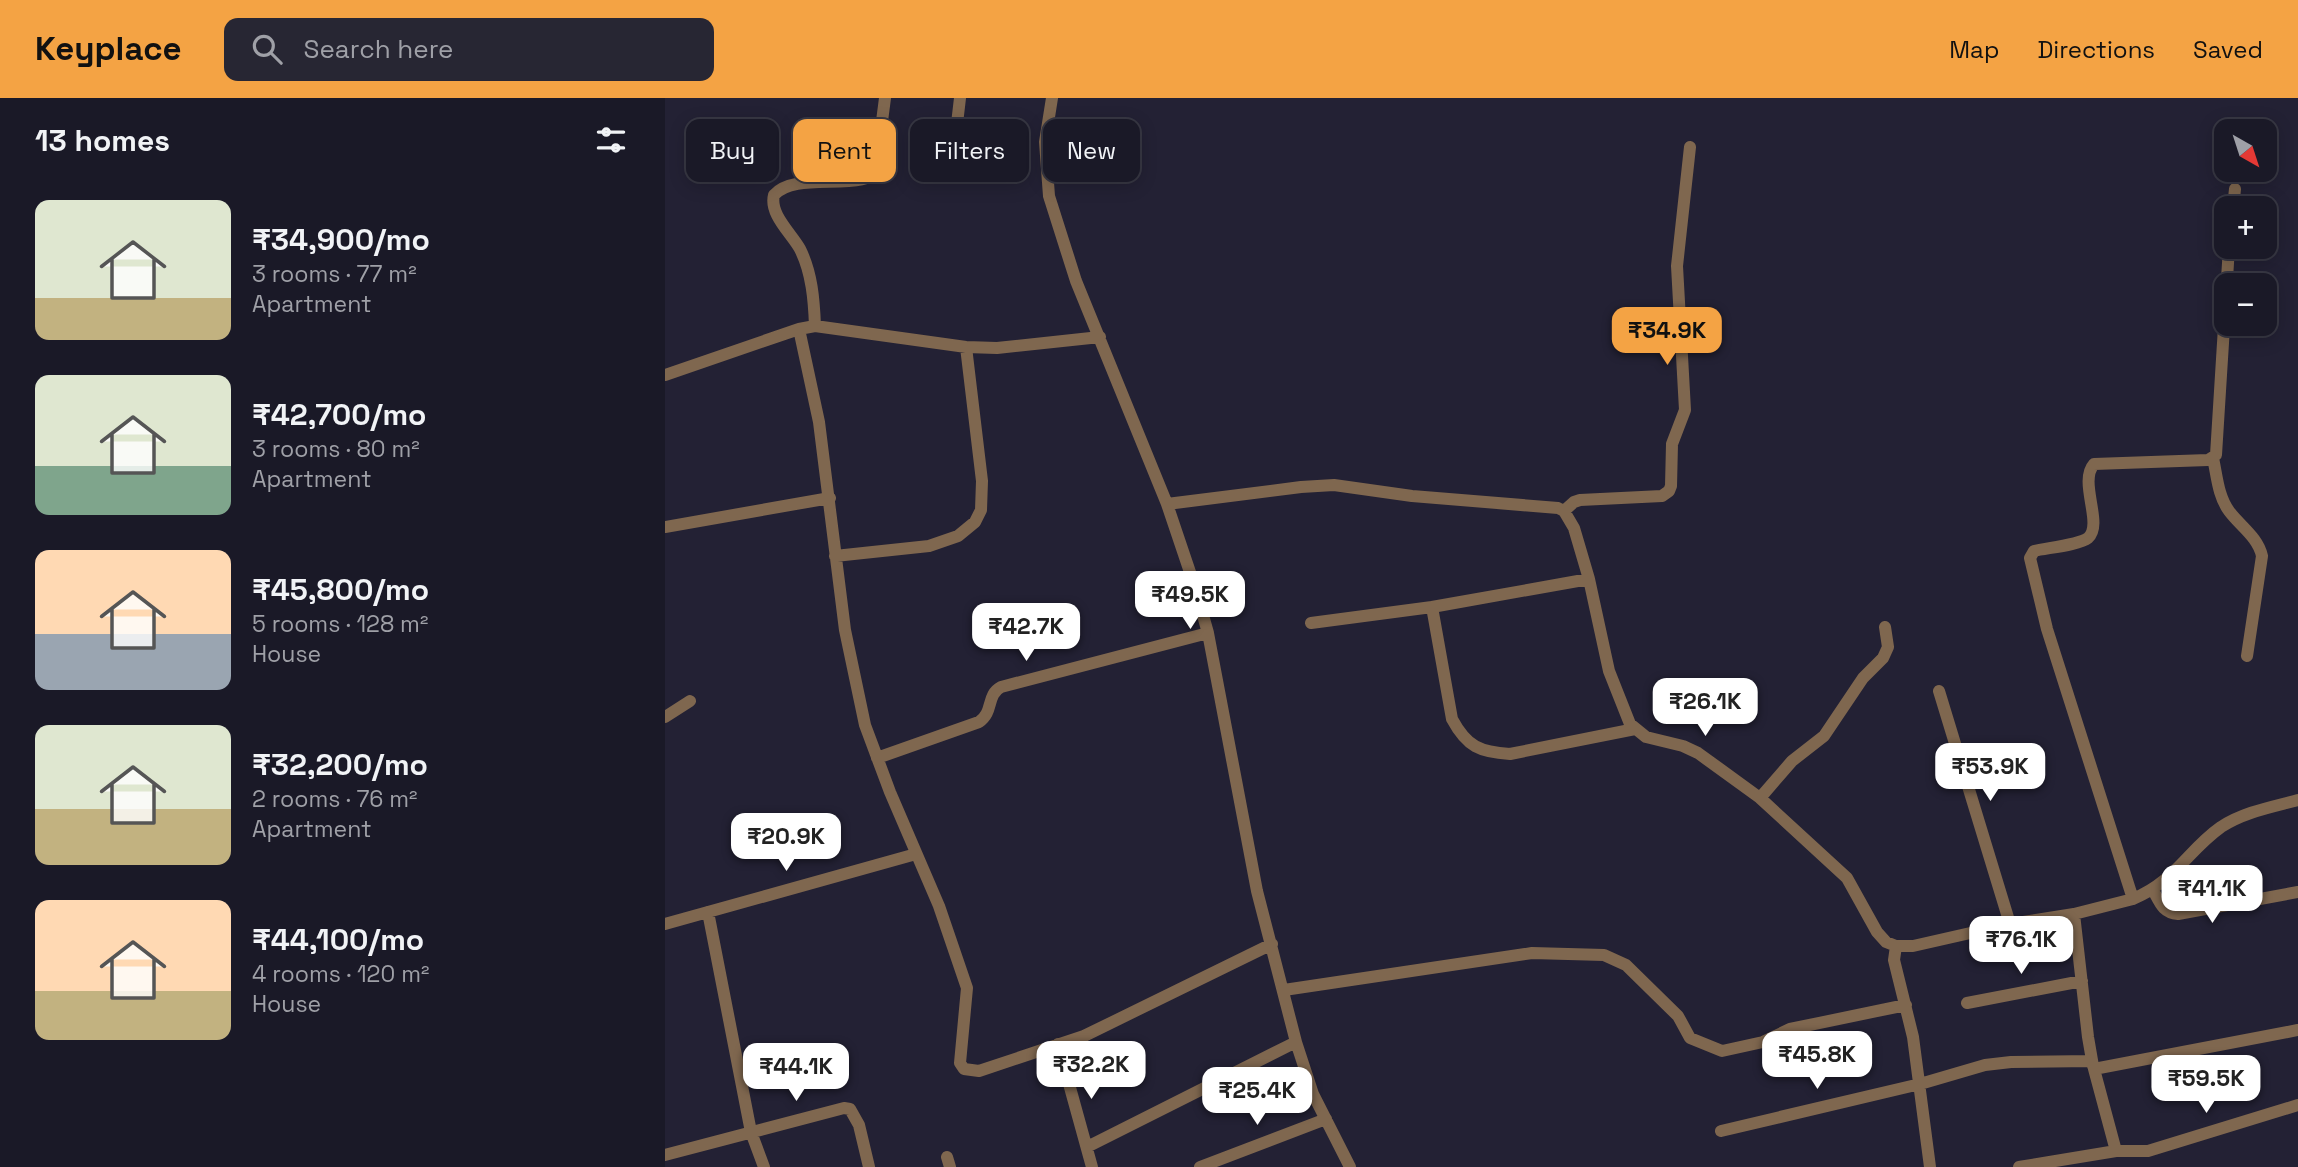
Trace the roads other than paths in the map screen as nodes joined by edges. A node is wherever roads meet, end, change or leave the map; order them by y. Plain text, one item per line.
1 (885, 98) edge
2 (960, 98) edge
3 (1052, 98) edge
4 (958, 119) edge
5 (1690, 146) dead end
6 (2235, 189) dead end
7 (2234, 196) edge
8 (2228, 259) edge
9 (815, 326) junction
10 (799, 329) junction
11 (1100, 337) junction
12 (966, 347) junction
13 (665, 374) edge
14 (2213, 458) junction
15 (830, 498) junction
16 (1167, 504) junction
17 (1565, 512) junction
18 (665, 527) edge
19 (835, 556) junction
20 (1589, 579) junction
21 (1432, 607) junction
22 (1311, 623) dead end
23 (1885, 627) dead end
24 (1208, 633) junction
25 (2247, 656) dead end
26 (1939, 691) dead end
27 (690, 701) dead end
28 (665, 718) edge
29 (1635, 729) junction
30 (877, 758) junction
31 (1760, 798) junction
32 (2298, 800) edge
33 (916, 854) junction
34 (2153, 890) junction
35 (2298, 892) edge
36 (2133, 900) junction
37 (708, 912) junction
38 (2074, 914) junction
39 (665, 924) edge
40 (2010, 924) junction
41 (1272, 944) junction
42 (1896, 946) junction
43 (2082, 981) junction
44 (1284, 990) junction
45 (1967, 1003) dead end
46 (1906, 1005) junction
47 (2298, 1030) edge
48 (1296, 1042) junction
49 (1058, 1044) junction
50 (2093, 1065) junction
51 (1920, 1084) junction
52 (2298, 1105) edge
53 (1327, 1119) junction
54 (1721, 1130) dead end
55 (751, 1132) junction
56 (1087, 1147) junction
57 (2116, 1151) junction
58 (669, 1154) edge
59 (677, 1167) edge
60 (764, 1167) edge
61 (869, 1167) edge
62 (1093, 1167) edge
63 (1200, 1167) edge
64 (1350, 1167) edge
65 (1930, 1167) edge
66 (2019, 1167) edge

1 - 9 street
2 - 4 street
3 - 11 street
5 - 17 street
6 - 7 street
8 - 14 street
9 - 10 street
9 - 12 street
10 - 13 street
10 - 15 street
11 - 12 street
11 - 16 street
12 - 19 street
14 - 25 street
14 - 36 street
15 - 18 street
15 - 19 street
16 - 17 street
16 - 24 street
17 - 20 street
19 - 30 street
20 - 21 street
20 - 29 street
21 - 22 street
21 - 29 street
23 - 31 street
24 - 30 street
24 - 41 street
26 - 40 street
27 - 28 street
29 - 31 street
30 - 33 street
31 - 42 street
32 - 34 street
33 - 37 street
33 - 49 street
34 - 35 street
34 - 36 street
36 - 38 street
37 - 39 street
37 - 55 street
38 - 40 street
38 - 43 street
40 - 42 street
41 - 44 street
41 - 49 street
42 - 46 street
43 - 45 street
43 - 50 street
44 - 46 street
44 - 48 street
46 - 51 street
47 - 50 street
48 - 53 street
48 - 56 street
49 - 56 street
50 - 51 street
50 - 57 street
51 - 54 street
51 - 65 street
52 - 57 street
53 - 63 street
53 - 64 street
55 - 58 street
55 - 60 street
55 - 61 street
56 - 62 street
57 - 66 street
58 - 59 street

